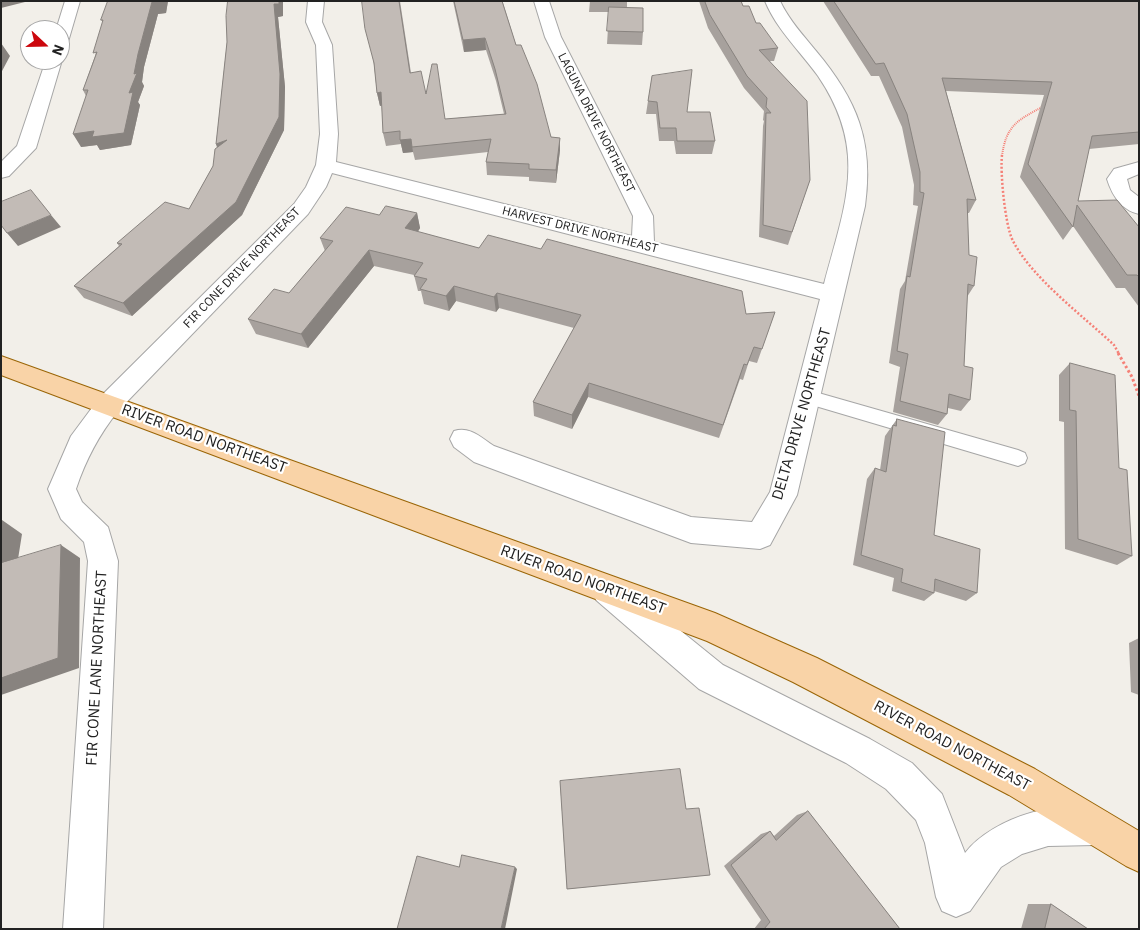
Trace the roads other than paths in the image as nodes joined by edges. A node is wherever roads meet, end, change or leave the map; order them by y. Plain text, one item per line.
1 (73, 1) edge
2 (316, 1) edge
3 (541, 1) edge
4 (772, 1) edge
5 (67, 20) edge
6 (51, 70) edge
7 (326, 165) junction
8 (1139, 168) edge
9 (2, 172) dead end
10 (1139, 208) edge
11 (643, 246) junction
12 (834, 295) junction
13 (1, 364) edge
14 (808, 397) junction
15 (109, 404) junction
16 (463, 439) dead end
17 (1018, 458) dead end
18 (601, 586) junction
19 (1095, 826) junction
20 (1139, 853) edge
21 (83, 929) edge

1 - 5 street
2 - 7 street, FIR CONE DRIVE NORTHEAST
3 - 11 street, LAGUNA DRIVE NORTHEAST
4 - 12 street, DELTA DRIVE NORTHEAST
6 - 9 street
7 - 11 street, HARVEST DRIVE NORTHEAST
7 - 15 street, FIR CONE DRIVE NORTHEAST
8 - 10 street
11 - 12 street, HARVEST DRIVE NORTHEAST
12 - 14 street, DELTA DRIVE NORTHEAST
13 - 15 main road, RIVER ROAD NORTHEAST
14 - 16 street, DELTA DRIVE NORTHEAST
14 - 17 lane
15 - 18 main road, RIVER ROAD NORTHEAST
15 - 21 street, FIR CONE LANE NORTHEAST
18 - 19 main road, RIVER ROAD NORTHEAST
18 - 19 street
19 - 20 main road, RIVER ROAD NORTHEAST

